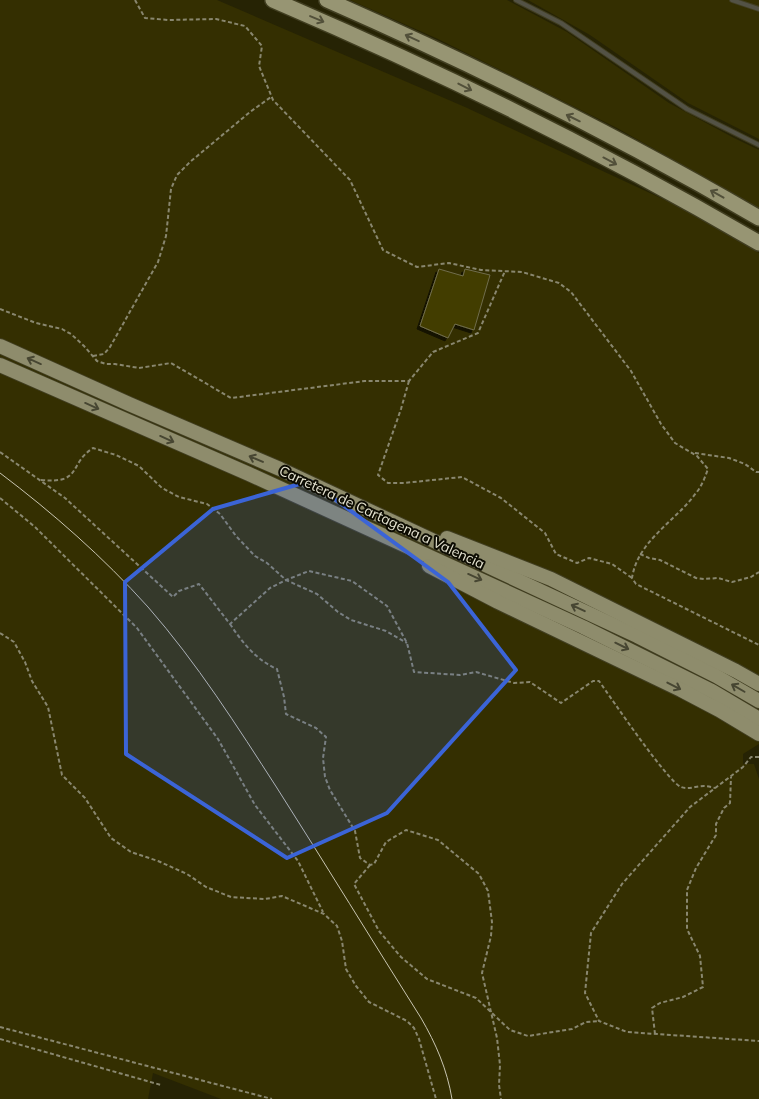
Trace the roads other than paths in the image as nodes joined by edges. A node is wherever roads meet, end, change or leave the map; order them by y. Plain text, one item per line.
1 (273, 0) edge
2 (327, 0) edge
3 (516, 0) edge
4 (732, 0) edge
5 (759, 9) edge
6 (759, 145) edge
7 (759, 218) edge
8 (759, 243) edge
9 (0, 346) edge
10 (0, 365) edge
11 (286, 493) junction
12 (335, 496) junction
13 (759, 684) edge
14 (759, 701) edge
15 (759, 719) edge
16 (759, 734) edge

1 -> 8 highway
7 -> 2 highway
3 - 6 lane
4 - 5 lane
12 -> 9 highway, Carretera de Cartagena a Valencia
10 -> 11 highway, Carretera de Cartagena a Valencia
11 -> 15 highway, Carretera de Cartagena a Valencia
11 -> 16 highway
12 - 13 highway
14 -> 12 highway, Carretera de Cartagena a Valencia

